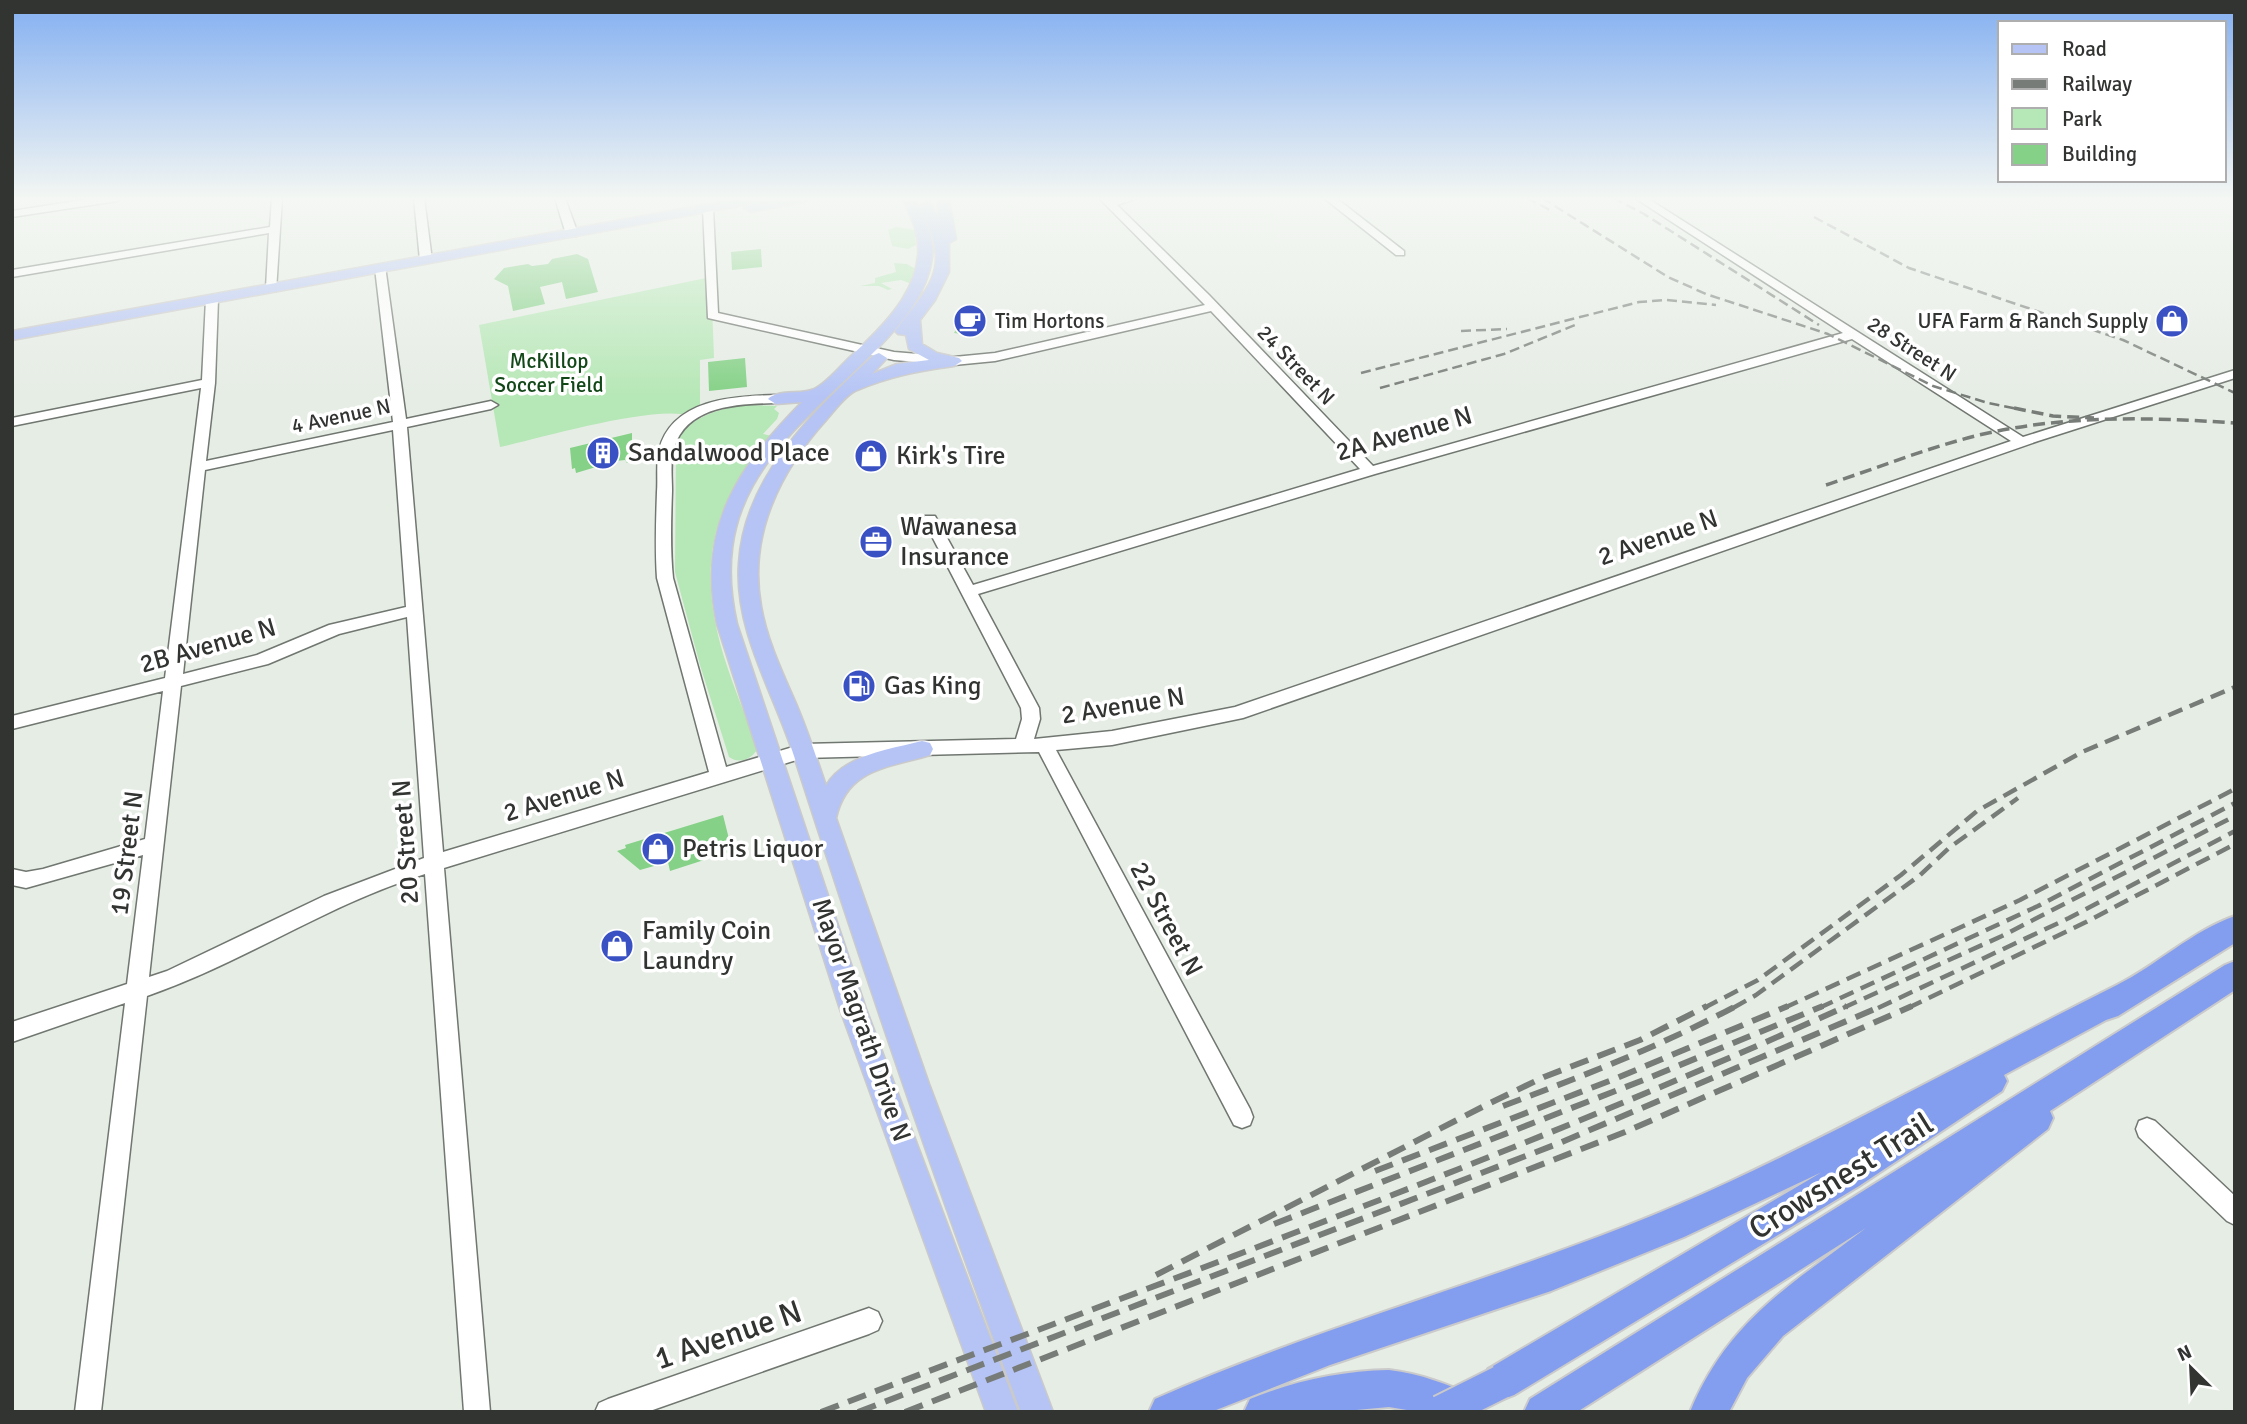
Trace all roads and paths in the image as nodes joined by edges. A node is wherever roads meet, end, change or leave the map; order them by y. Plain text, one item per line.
1 (68, 264) edge
2 (274, 264) edge
3 (402, 264) edge
4 (710, 264) edge
5 (923, 264) edge
6 (943, 264) edge
7 (1171, 264) edge
8 (1745, 264) edge
9 (382, 268) junction
10 (12, 274) edge
11 (272, 288) junction
12 (212, 299) junction
13 (1213, 307) junction
14 (913, 320) junction
15 (1854, 334) junction
16 (12, 336) edge
17 (875, 351) junction
18 (954, 361) junction
19 (2235, 374) edge
20 (208, 383) junction
21 (845, 390) junction
22 (821, 392) junction
23 (776, 399) junction
24 (491, 405) dead end
25 (799, 418) junction
26 (12, 422) edge
27 (400, 425) junction
28 (2022, 442) junction
29 (199, 467) junction
30 (1370, 471) junction
31 (930, 519) dead end
32 (970, 591) junction
33 (415, 610) junction
34 (173, 682) junction
35 (12, 723) edge
36 (1044, 745) junction
37 (1023, 746) junction
38 (922, 749) junction
39 (803, 751) junction
40 (774, 760) junction
41 (719, 776) junction
42 (825, 823) junction
43 (155, 844) junction
44 (434, 862) junction
45 (12, 877) edge
46 (2235, 928) edge
47 (2235, 974) edge
48 (135, 991) junction
49 (2121, 997) junction
50 (2157, 1026) junction
51 (12, 1032) edge
52 (1242, 1117) dead end
53 (2147, 1129) dead end
54 (2235, 1213) edge
55 (869, 1321) dead end
56 (1546, 1410) edge
57 (88, 1412) edge
58 (477, 1412) edge
59 (608, 1412) edge
60 (1002, 1412) edge
61 (1037, 1412) edge
62 (1168, 1412) edge
63 (1263, 1412) edge
64 (1441, 1412) edge
65 (1467, 1412) edge
66 (1709, 1412) edge

1 - 10 street
2 - 11 street
3 - 9 main road
4 - 17 street
5 - 17 main road, Mayor Magrath Drive N
6 - 14 main road, Mayor Magrath Drive N
7 - 13 street, 24 Street N
8 - 15 street, 28 Street N
9 - 11 main road
9 - 27 street, 20 Street N
11 - 12 main road
12 - 16 main road
12 - 20 street, 19 Street N
13 - 18 street
13 - 30 street, 24 Street N
14 - 17 main road, Mayor Magrath Drive N
14 - 18 main road
15 - 28 street, 28 Street N
15 - 30 street, 2A Avenue N
17 - 18 street
17 - 21 main road, Mayor Magrath Drive N
17 - 22 main road, Mayor Magrath Drive N
18 - 21 main road
19 - 28 street, 2 Avenue N
20 - 26 street
20 - 29 street, 19 Street N
21 - 39 main road, Mayor Magrath Drive N
22 - 23 main road
22 - 25 main road, Mayor Magrath Drive N
23 - 25 main road
23 - 41 street
24 - 27 street, 4 Avenue N
25 - 40 main road, Mayor Magrath Drive N
27 - 29 street, 4 Avenue N
27 - 33 street, 20 Street N
28 - 36 street, 2 Avenue N
29 - 34 street, 19 Street N
30 - 32 street, 2A Avenue N
31 - 32 street
32 - 37 street
33 - 34 street, 2B Avenue N
33 - 44 street, 20 Street N
34 - 35 street, 2B Avenue N
34 - 43 street, 19 Street N
36 - 37 street, 2 Avenue N
36 - 52 street, 22 Street N
37 - 38 street, 2 Avenue N
38 - 39 street, 2 Avenue N
38 - 42 main road
39 - 40 street, 2 Avenue N
39 - 42 main road, Mayor Magrath Drive N
40 - 41 street, 2 Avenue N
40 - 60 main road, Mayor Magrath Drive N
41 - 44 street, 2 Avenue N
42 - 61 main road, Mayor Magrath Drive N
43 - 45 street
43 - 48 street, 19 Street N
44 - 48 street, 2 Avenue N
44 - 58 street, 20 Street N
46 - 49 highway, Crowsnest Trail
47 - 50 highway, Crowsnest Trail
48 - 51 street, 2 Avenue N
48 - 57 street, 19 Street N
49 - 62 highway
49 - 64 highway, Crowsnest Trail, bridge
50 - 56 highway, Crowsnest Trail
50 - 66 highway
53 - 54 street
55 - 59 street, 1 Avenue N
63 - 65 highway

